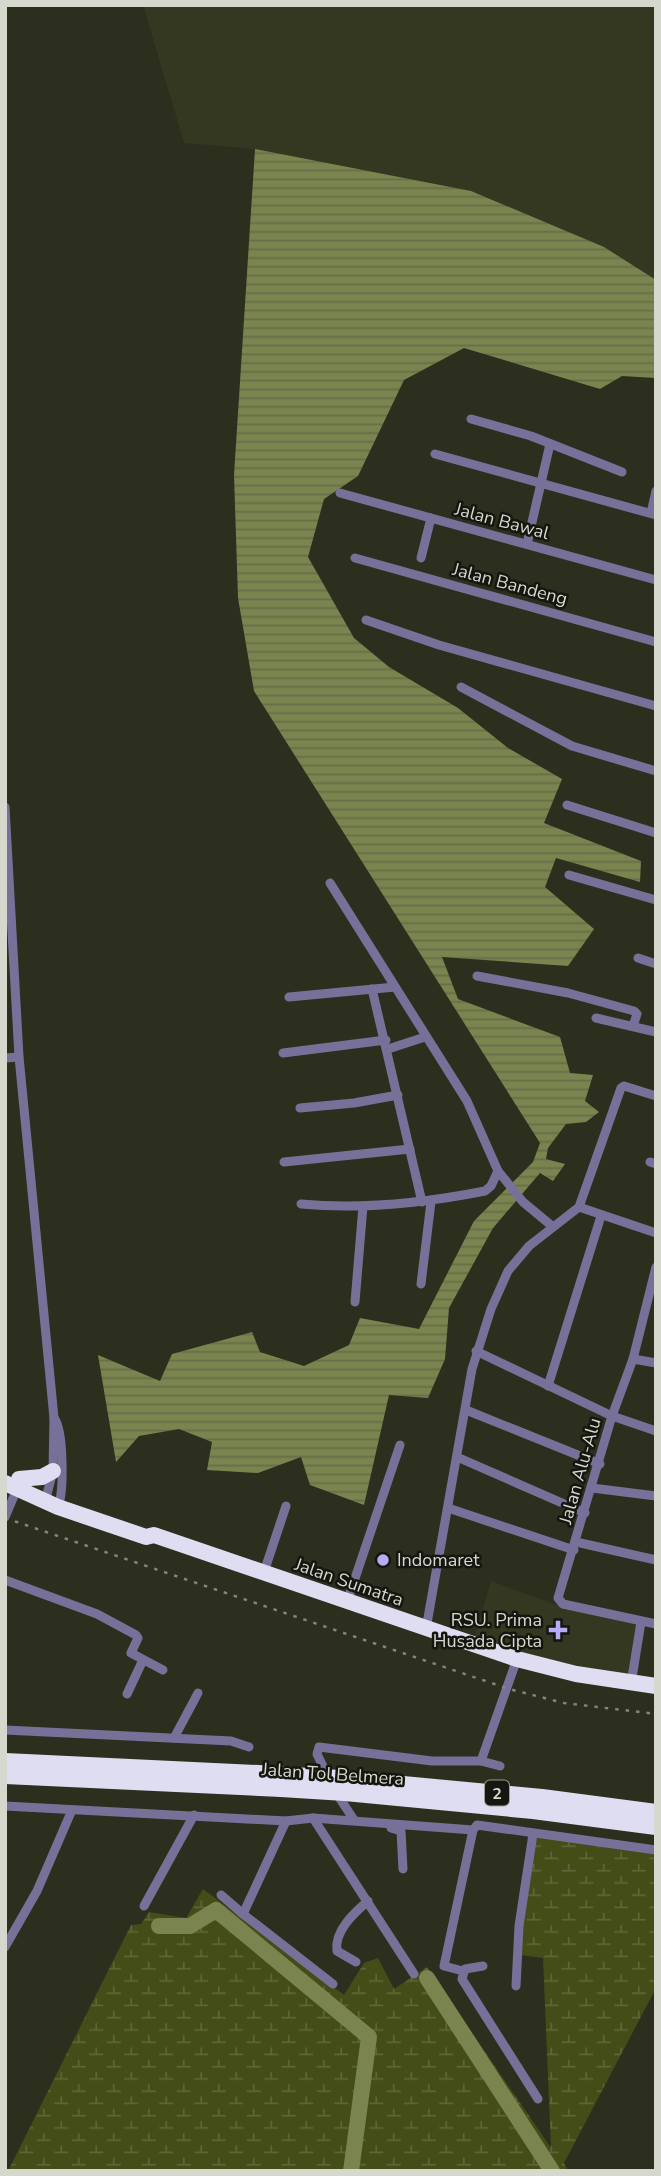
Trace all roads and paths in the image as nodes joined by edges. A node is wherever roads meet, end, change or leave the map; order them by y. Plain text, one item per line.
1 (471, 419) dead end
2 (550, 444) junction
3 (435, 454) dead end
4 (622, 472) dead end
5 (541, 481) junction
6 (656, 491) edge
7 (340, 493) dead end
8 (654, 514) edge
9 (431, 518) junction
10 (527, 544) junction
11 (355, 558) dead end
12 (421, 558) dead end
13 (656, 580) edge
14 (366, 620) dead end
15 (656, 642) edge
16 (461, 687) dead end
17 (656, 706) edge
18 (656, 771) edge
19 (567, 805) dead end
20 (5, 807) edge
21 (656, 833) edge
22 (569, 875) dead end
23 (330, 883) dead end
24 (656, 900) edge
25 (9, 935) edge
26 (638, 958) dead end
27 (656, 964) edge
28 (477, 976) dead end
29 (395, 987) junction
30 (372, 989) junction
31 (289, 997) dead end
32 (596, 1018) dead end
33 (633, 1027) junction
34 (656, 1032) edge
35 (425, 1037) junction
36 (387, 1044) junction
37 (283, 1053) dead end
38 (19, 1057) junction
39 (5, 1058) edge
40 (398, 1095) junction
41 (656, 1096) edge
42 (300, 1108) dead end
43 (410, 1149) junction
44 (284, 1162) dead end
45 (500, 1175) junction
46 (427, 1202) junction
47 (301, 1203) dead end
48 (363, 1206) junction
49 (579, 1207) junction
50 (601, 1216) junction
51 (552, 1226) junction
52 (656, 1233) edge
53 (656, 1267) edge
54 (421, 1284) dead end
55 (355, 1302) dead end
56 (476, 1351) junction
57 (633, 1359) junction
58 (656, 1363) edge
59 (548, 1387) junction
60 (466, 1410) junction
61 (612, 1416) junction
62 (54, 1418) junction
63 (656, 1431) edge
64 (400, 1445) dead end
65 (457, 1457) junction
66 (600, 1464) junction
67 (53, 1471) junction
68 (12, 1481) edge
69 (592, 1489) junction
70 (656, 1496) edge
71 (53, 1500) junction
72 (286, 1506) dead end
73 (449, 1508) junction
74 (585, 1513) junction
75 (5, 1517) edge
76 (575, 1546) junction
77 (656, 1560) edge
78 (264, 1572) junction
79 (5, 1580) edge
80 (347, 1602) junction
81 (641, 1622) junction
82 (656, 1624) edge
83 (426, 1629) junction
84 (143, 1660) junction
85 (517, 1660) junction
86 (163, 1670) dead end
87 (631, 1684) junction
88 (656, 1686) edge
89 (198, 1693) dead end
90 (127, 1694) dead end
91 (5, 1730) edge
92 (174, 1738) junction
93 (249, 1747) dead end
94 (5, 1761) edge
95 (481, 1761) junction
96 (500, 1766) dead end
97 (5, 1776) edge
98 (279, 1781) junction
99 (342, 1786) junction
100 (5, 1805) edge
101 (72, 1810) junction
102 (656, 1812) edge
103 (194, 1815) junction
104 (315, 1818) junction
105 (353, 1820) junction
106 (286, 1821) junction
107 (389, 1823) junction
108 (656, 1827) edge
109 (473, 1830) junction
110 (533, 1834) junction
111 (656, 1850) edge
112 (403, 1869) dead end
113 (221, 1895) dead end
114 (368, 1901) junction
115 (144, 1906) dead end
116 (243, 1914) junction
117 (5, 1947) edge
118 (356, 1962) dead end
119 (483, 1966) dead end
120 (463, 1971) junction
121 (414, 1974) dead end
122 (333, 1984) dead end
123 (516, 1986) dead end
124 (538, 2099) dead end

1 - 2 street
2 - 4 street
2 - 5 street
3 - 5 street
5 - 8 street
5 - 10 street
6 - 8 street
7 - 9 street, Jalan Bawal
9 - 10 street, Jalan Bawal
9 - 12 street
10 - 13 street, Jalan Bawal
11 - 15 street, Jalan Bandeng
14 - 17 street
16 - 18 street
19 - 21 street
20 - 25 street
22 - 24 street
23 - 29 street
25 - 38 street
26 - 27 street
28 - 33 street
29 - 30 street
29 - 35 street
30 - 31 street
30 - 36 street
32 - 33 street
33 - 34 street
35 - 36 street
35 - 45 street
36 - 37 street
36 - 40 street
38 - 39 street
38 - 62 street
40 - 42 street
40 - 43 street
41 - 49 street
43 - 44 street
43 - 46 street
45 - 46 street
45 - 51 street
46 - 48 street
46 - 54 street
47 - 48 street
48 - 55 street
49 - 50 street
49 - 51 street
50 - 52 street
50 - 59 street
51 - 56 street
53 - 57 street, Jalan Alu-Alu
56 - 59 street
56 - 60 street
57 - 58 street
57 - 61 street, Jalan Alu-Alu
59 - 61 street
60 - 65 street
60 - 66 street
61 - 63 street
61 - 66 street, Jalan Alu-Alu
62 - 67 street
62 - 71 street
64 - 80 street
65 - 73 street
65 - 74 street
66 - 69 street, Jalan Alu-Alu
67 - 68 highway
67 - 71 street
68 - 71 highway, Jalan Sumatra
68 - 75 street
69 - 70 street
69 - 74 street, Jalan Alu-Alu
71 - 78 highway, Jalan Sumatra
72 - 78 street
73 - 76 street
73 - 83 street
74 - 76 street, Jalan Alu-Alu
76 - 77 street
76 - 81 street, Jalan Alu-Alu
78 - 80 highway, Jalan Sumatra
79 - 84 street
80 - 83 highway, Jalan Sumatra
81 - 82 street
81 - 87 street
83 - 85 highway, Jalan Sumatra
84 - 86 street
84 - 90 street
85 - 87 highway, Jalan Sumatra
85 - 95 street
87 - 88 highway, Jalan Sumatra
89 - 92 street
91 - 92 street
92 - 93 street
94 - 98 highway, Jalan Tol Belmera / 2
95 - 96 street
95 - 105 street
97 - 98 highway, Jalan Tol Belmera / 2
98 - 99 highway, Jalan Tol Belmera / 2, bridge
99 - 102 highway, Jalan Tol Belmera / 2
99 - 108 highway, Jalan Tol Belmera / 2
100 - 101 street
101 - 103 street
101 - 117 street
103 - 106 street
103 - 115 street
104 - 105 street
104 - 106 street
104 - 114 street
105 - 107 street
106 - 116 street
107 - 109 street
107 - 112 street
109 - 110 street
109 - 120 street
110 - 111 street
110 - 123 street
113 - 116 street
114 - 118 street
114 - 121 street
116 - 122 street
119 - 120 street
120 - 124 street

